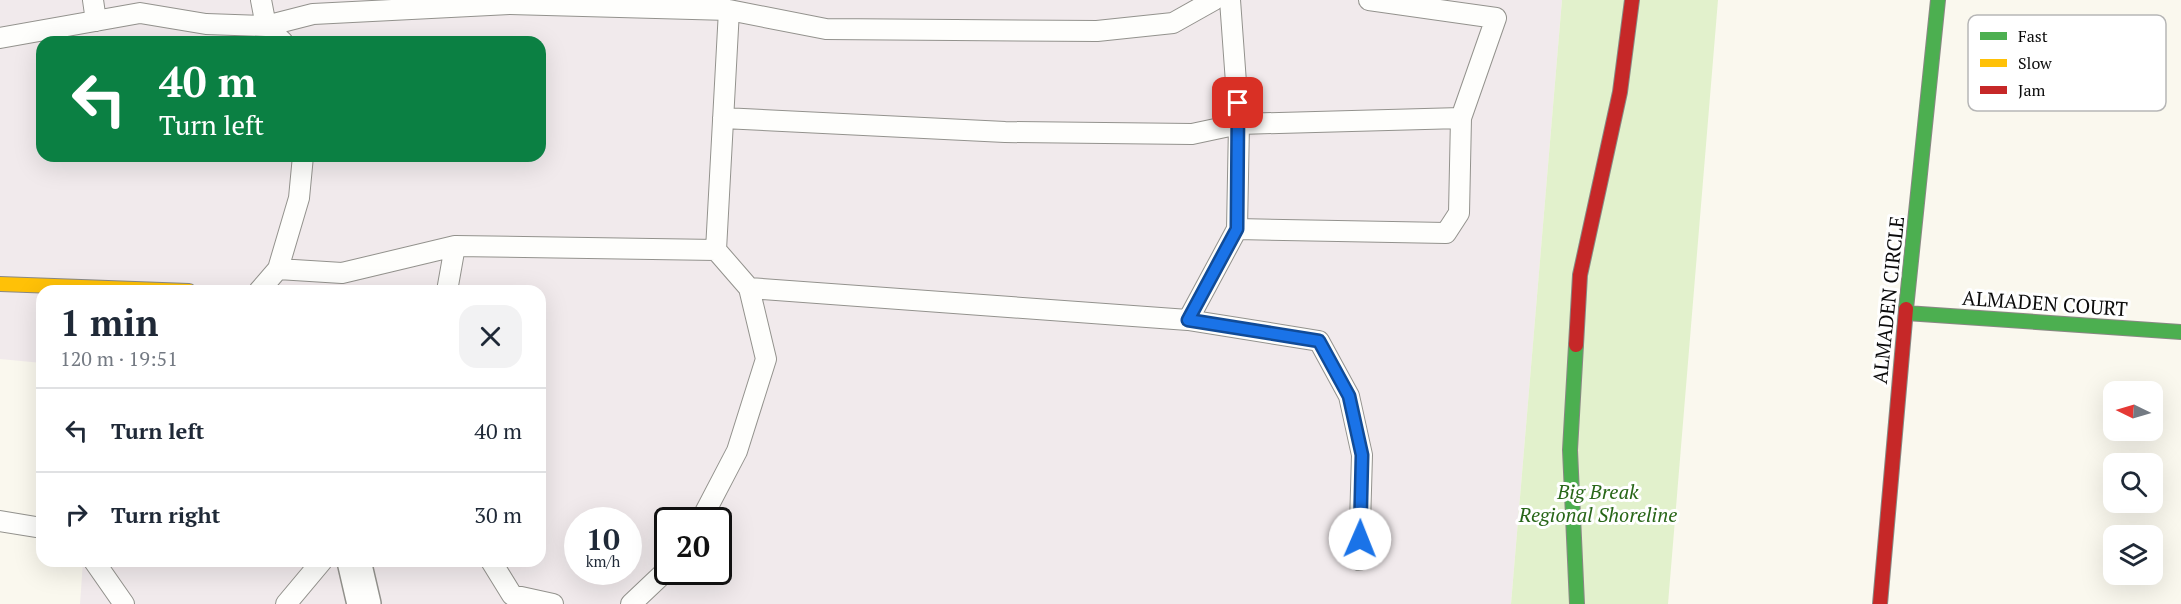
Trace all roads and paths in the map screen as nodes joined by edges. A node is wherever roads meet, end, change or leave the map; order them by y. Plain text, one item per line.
1 (93, 0) edge
2 (261, 0) edge
3 (1215, 0) edge
4 (1230, 0) edge
5 (1369, 0) edge
6 (1632, 0) edge
7 (1938, 0) edge
8 (729, 10) junction
9 (96, 21) junction
10 (266, 26) junction
11 (277, 36) edge
12 (0, 38) edge
13 (723, 118) junction
14 (1461, 118) junction
15 (1239, 124) junction
16 (302, 162) edge
17 (1237, 229) junction
18 (455, 246) junction
19 (716, 250) junction
20 (278, 269) junction
21 (0, 284) edge
22 (36, 285) edge
23 (264, 285) edge
24 (448, 285) edge
25 (749, 288) junction
26 (1906, 313) junction
27 (1188, 320) junction
28 (2181, 332) edge
29 (708, 507) edge
30 (0, 520) edge
31 (36, 527) edge
32 (1359, 560) dead end
33 (98, 567) edge
34 (317, 567) edge
35 (355, 567) edge
36 (495, 567) edge
37 (654, 582) edge
38 (124, 604) edge
39 (286, 604) edge
40 (364, 604) edge
41 (553, 604) edge
42 (631, 604) edge
43 (1577, 604) edge
44 (1880, 604) edge

1 - 9 lane
2 - 10 lane
3 - 8 lane
4 - 15 lane
5 - 14 lane
6 - 43 street
7 - 26 street, ALMADEN CIRCLE
8 - 10 lane
8 - 13 lane
9 - 10 lane
9 - 12 lane
10 - 11 lane
13 - 15 lane
13 - 19 lane
14 - 15 lane
14 - 17 lane
15 - 17 lane
16 - 20 lane
17 - 27 lane
18 - 19 lane
18 - 20 lane
18 - 24 lane
19 - 25 lane
20 - 23 lane
21 - 22 street
25 - 27 lane
25 - 29 lane
26 - 28 street, ALMADEN COURT
26 - 44 street, ALMADEN CIRCLE
27 - 32 lane
30 - 31 lane
33 - 38 lane
34 - 39 lane
35 - 40 street
36 - 41 lane
37 - 42 lane

